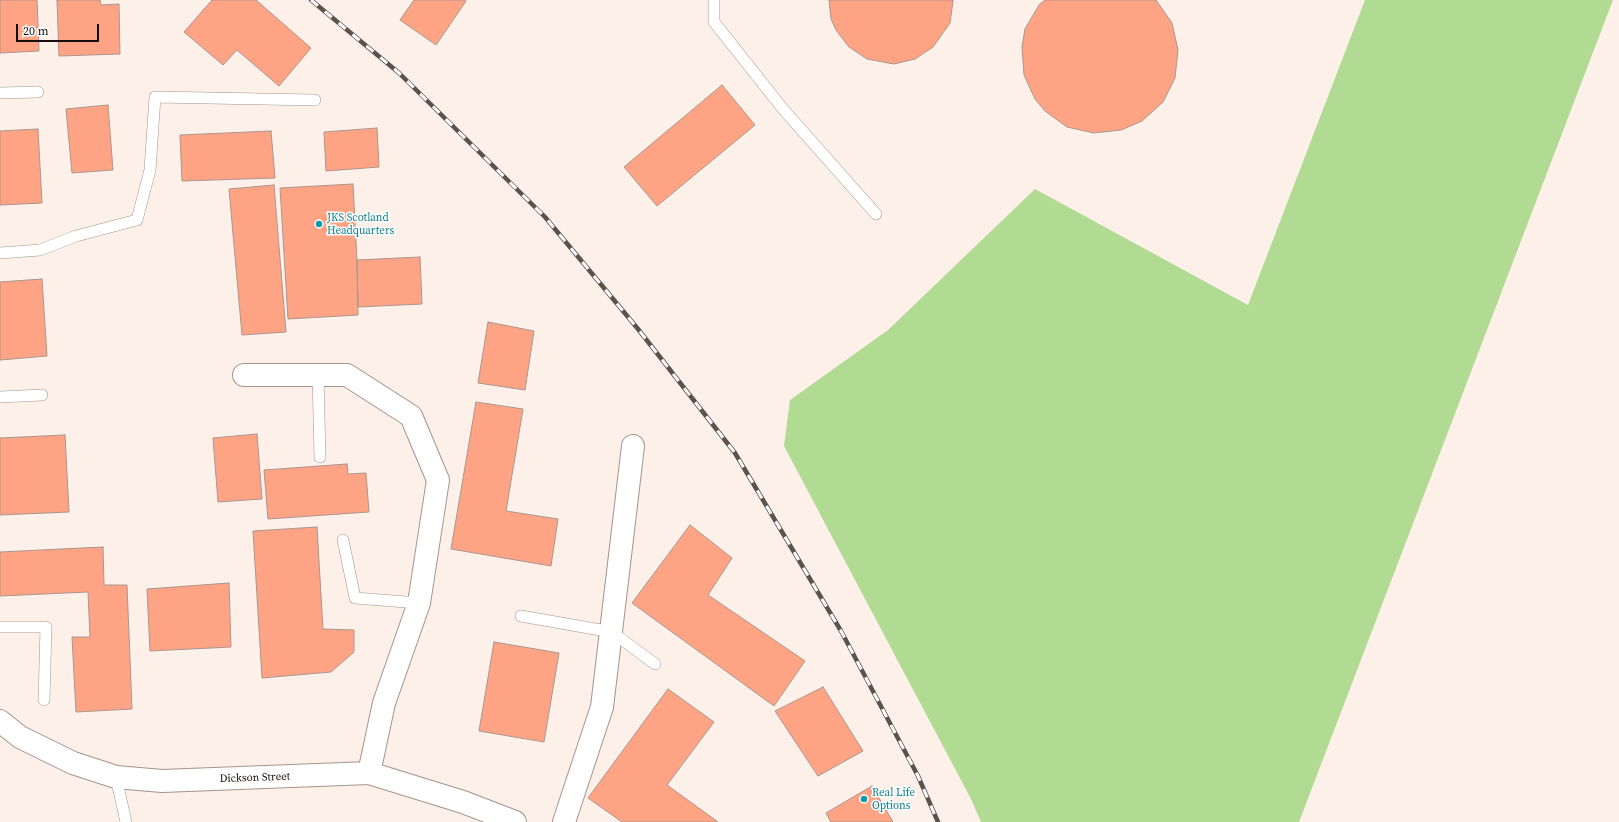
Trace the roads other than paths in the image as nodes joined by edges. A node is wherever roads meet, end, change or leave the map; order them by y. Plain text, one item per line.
1 (714, 0) edge
2 (38, 92) dead end
3 (0, 93) edge
4 (315, 100) dead end
5 (876, 214) dead end
6 (0, 253) edge
7 (244, 375) dead end
8 (318, 375) junction
9 (42, 394) dead end
10 (0, 397) edge
11 (633, 446) dead end
12 (320, 457) dead end
13 (343, 540) dead end
14 (418, 603) junction
15 (521, 616) dead end
16 (0, 627) edge
17 (612, 632) junction
18 (655, 664) dead end
19 (44, 700) dead end
20 (0, 721) edge
21 (369, 773) junction
22 (116, 777) junction
23 (126, 822) edge
24 (515, 822) edge
25 (564, 822) edge

1 - 5 lane
2 - 3 lane
4 - 6 lane
7 - 8 street
8 - 12 lane
8 - 14 street
9 - 10 lane
11 - 17 street
13 - 14 lane
14 - 21 street
15 - 17 lane
16 - 19 lane
17 - 18 lane
17 - 25 street
20 - 22 street, Dickson Street
21 - 22 street, Dickson Street
21 - 24 street, Dickson Street
22 - 23 lane

